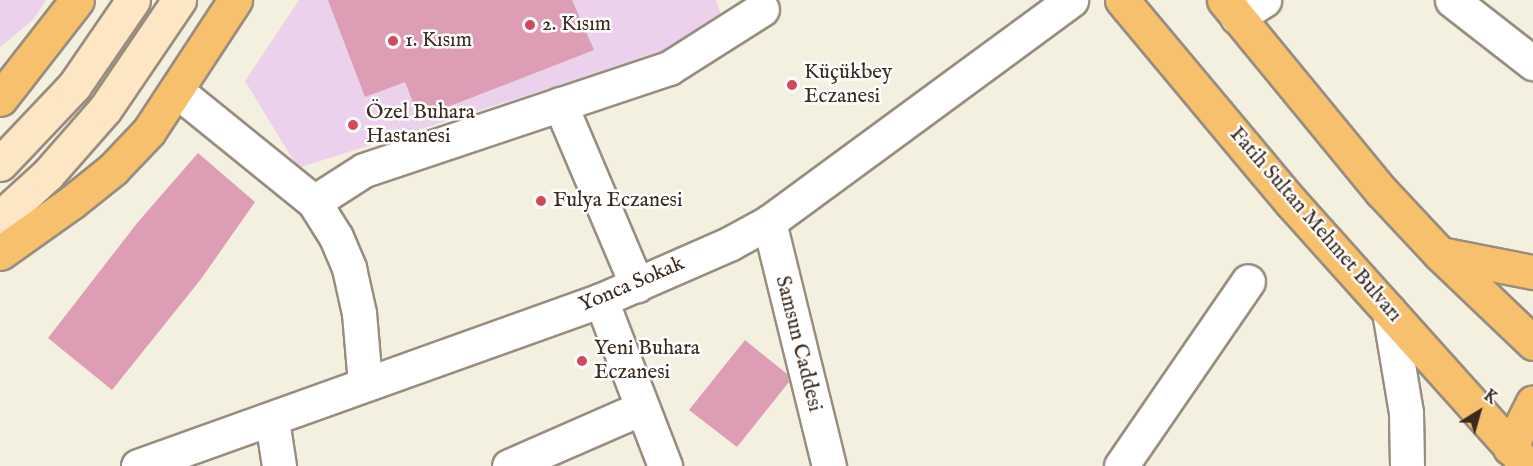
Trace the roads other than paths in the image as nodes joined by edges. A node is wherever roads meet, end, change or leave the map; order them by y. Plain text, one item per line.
1 (77, 0) edge
2 (133, 0) edge
3 (179, 0) edge
4 (236, 0) edge
5 (1071, 0) edge
6 (1122, 0) edge
7 (1264, 0) edge
8 (1452, 0) edge
9 (765, 3) edge
10 (1230, 9) edge
11 (1533, 63) edge
12 (177, 91) junction
13 (0, 99) edge
14 (560, 104) junction
15 (0, 164) edge
16 (314, 202) junction
17 (0, 218) edge
18 (769, 222) junction
19 (0, 253) edge
20 (1440, 254) junction
21 (1533, 272) edge
22 (1248, 281) dead end
23 (637, 285) junction
24 (601, 300) junction
25 (1389, 311) junction
26 (1533, 343) edge
27 (365, 383) junction
28 (1533, 402) edge
29 (642, 408) junction
30 (272, 420) junction
31 (1512, 460) edge
32 (138, 466) edge
33 (279, 466) edge
34 (509, 466) edge
35 (665, 466) edge
36 (829, 466) edge
37 (1121, 466) edge
38 (1407, 466) edge

1 - 13 highway
2 - 15 main road
3 - 17 main road
4 - 12 highway
5 - 18 street, Yonca Sokak
6 - 25 highway, Fatih Sultan Mehmet Bulvarı
7 - 10 street
8 - 11 street
9 - 14 street
10 - 20 highway
12 - 16 street
12 - 19 highway
14 - 16 street
14 - 23 street
16 - 27 street
18 - 23 street, Yonca Sokak
18 - 36 street, Samsun Caddesi
20 - 21 highway
20 - 26 highway
22 - 37 street
23 - 24 street, Yonca Sokak
24 - 27 street, Yonca Sokak
24 - 29 street
25 - 31 highway, Fatih Sultan Mehmet Bulvarı
25 - 38 street
27 - 30 street, Yonca Sokak
28 - 31 highway
29 - 34 street
29 - 35 street
30 - 32 street, Yonca Sokak
30 - 33 street

